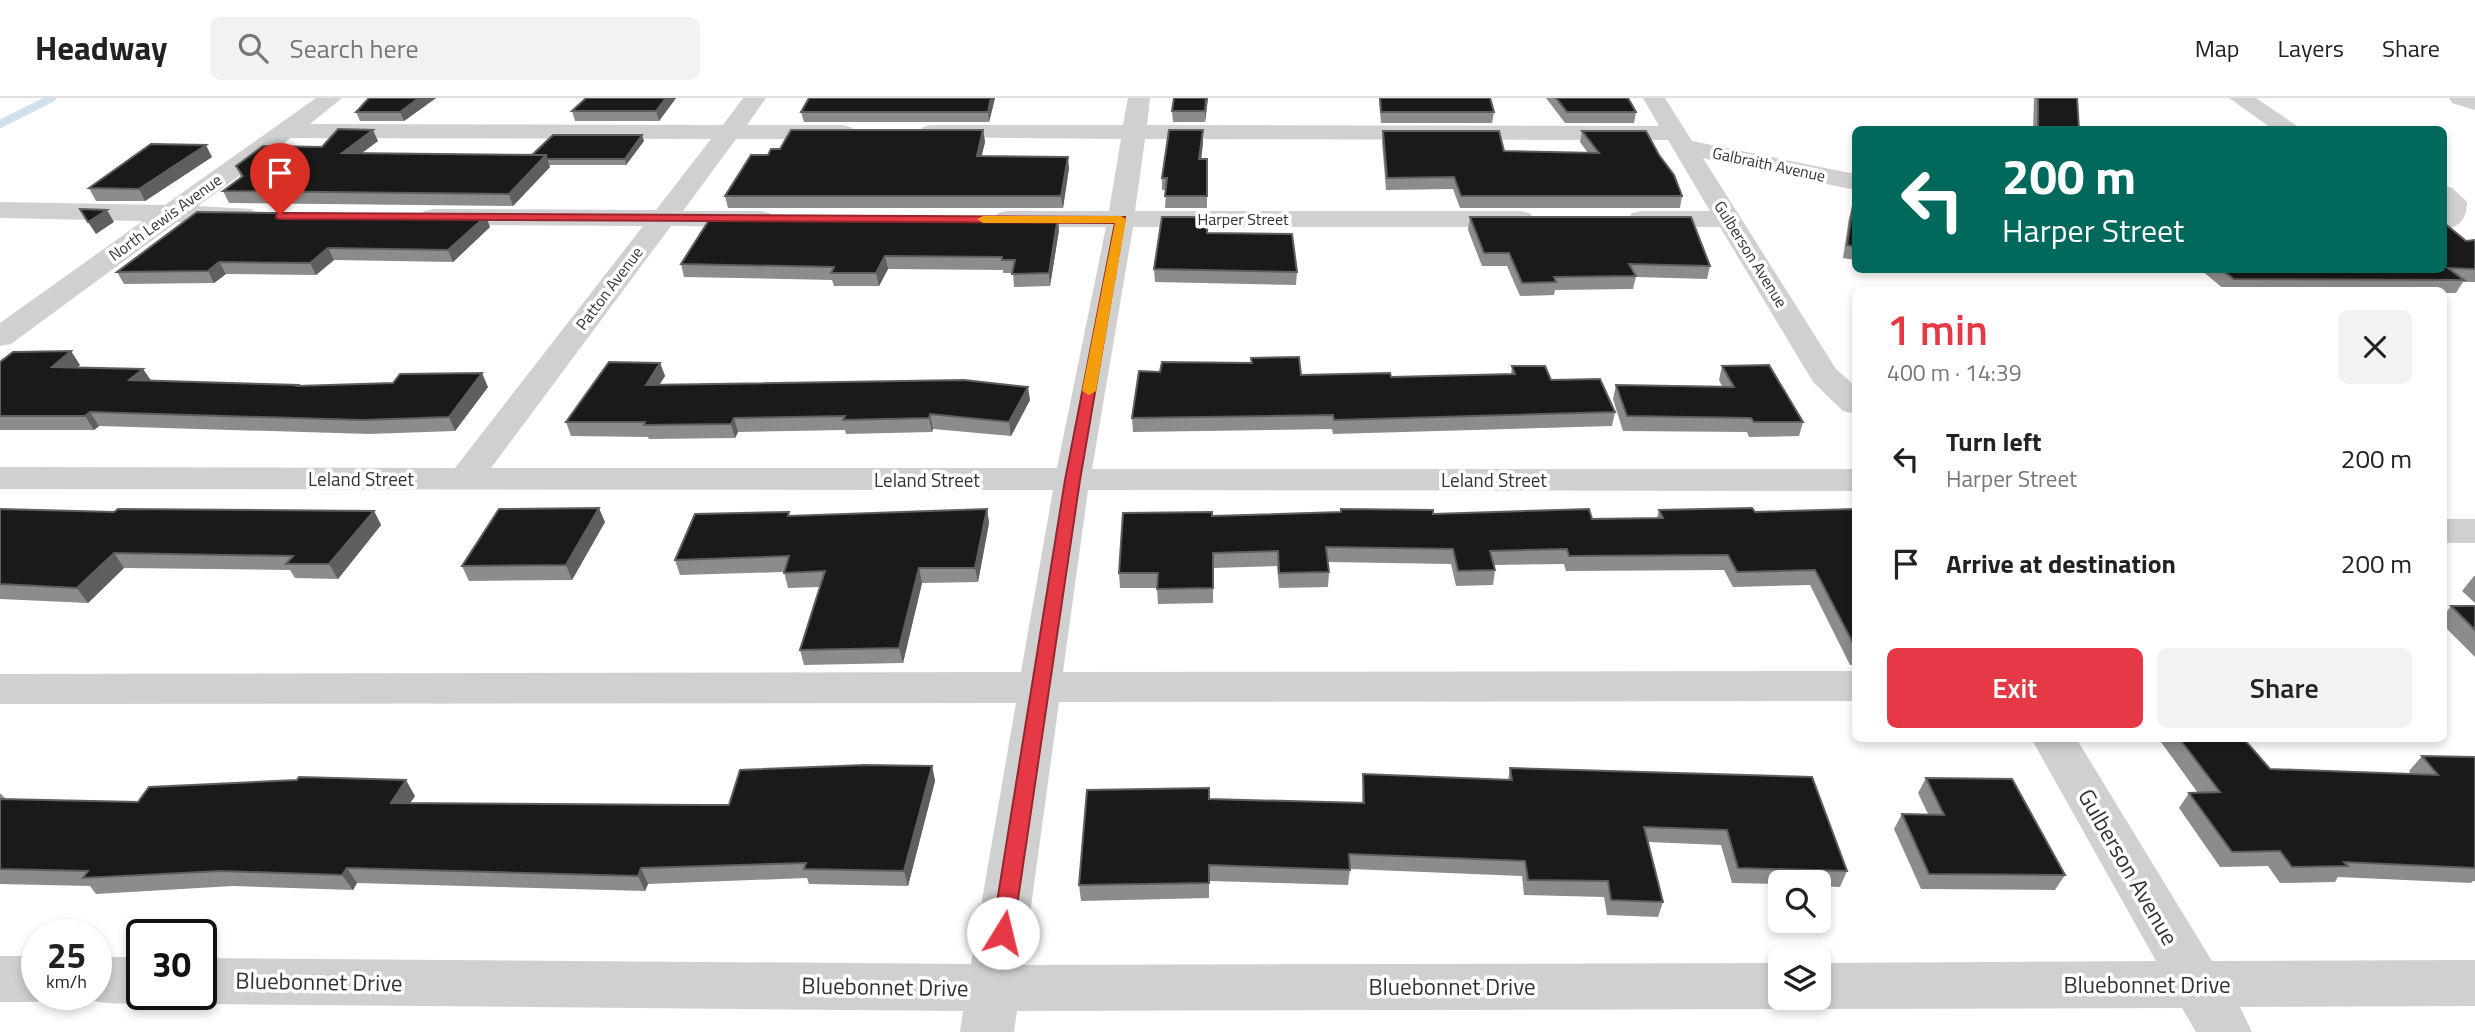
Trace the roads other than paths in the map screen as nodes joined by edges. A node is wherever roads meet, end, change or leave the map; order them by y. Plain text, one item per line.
1 (331, 98) edge
2 (755, 98) edge
3 (1654, 98) edge
4 (2241, 98) edge
5 (2460, 98) edge
6 (2475, 103) edge
7 (1136, 115) edge
8 (2285, 126) edge
9 (284, 131) junction
10 (728, 132) junction
11 (868, 132) edge
12 (910, 132) edge
13 (1679, 140) junction
14 (1852, 181) edge
15 (2447, 196) edge
16 (0, 210) edge
17 (168, 214) junction
18 (266, 215) edge
19 (406, 216) edge
20 (661, 219) junction
21 (786, 219) edge
22 (981, 219) edge
23 (1121, 219) junction
24 (1549, 219) edge
25 (1619, 219) edge
26 (1730, 219) junction
27 (2447, 220) edge
28 (0, 337) edge
29 (1852, 401) edge
30 (0, 478) edge
31 (465, 480) junction
32 (1072, 480) junction
33 (1852, 480) edge
34 (2447, 531) edge
35 (2475, 531) edge
36 (1852, 686) edge
37 (1041, 687) junction
38 (0, 688) edge
39 (2055, 742) edge
40 (0, 979) edge
41 (21, 979) edge
42 (217, 982) edge
43 (2475, 983) edge
44 (2196, 985) junction
45 (1768, 986) edge
46 (1831, 986) edge
47 (991, 1010) edge
48 (2225, 1032) edge

1 - 9 street, North Lewis Avenue
2 - 10 street, Patton Avenue
3 - 13 street, Gulberson Avenue
4 - 8 street
5 - 6 street
7 - 12 street, Galbraith Avenue
7 - 13 street, Galbraith Avenue
7 - 23 street
9 - 10 street
9 - 17 street, North Lewis Avenue
10 - 11 street
10 - 20 street, Patton Avenue
13 - 14 street, Galbraith Avenue
13 - 26 street, Gulberson Avenue
15 - 27 street
16 - 17 street
17 - 18 street
17 - 28 street, North Lewis Avenue
19 - 20 street
20 - 21 street
20 - 31 street, Patton Avenue
22 - 23 street, Harper Street
23 - 24 street, Harper Street
23 - 32 street
25 - 26 street
26 - 29 street, Gulberson Avenue
30 - 31 street, Leland Street
31 - 32 street, Leland Street
32 - 33 street, Leland Street
32 - 37 street
34 - 35 street
36 - 37 street
37 - 38 street
37 - 47 street
39 - 44 street, Gulberson Avenue
40 - 41 street
42 - 47 street, Bluebonnet Drive
43 - 44 street, Bluebonnet Drive
44 - 46 street, Bluebonnet Drive
44 - 48 street, Gulberson Avenue
45 - 47 street, Bluebonnet Drive

